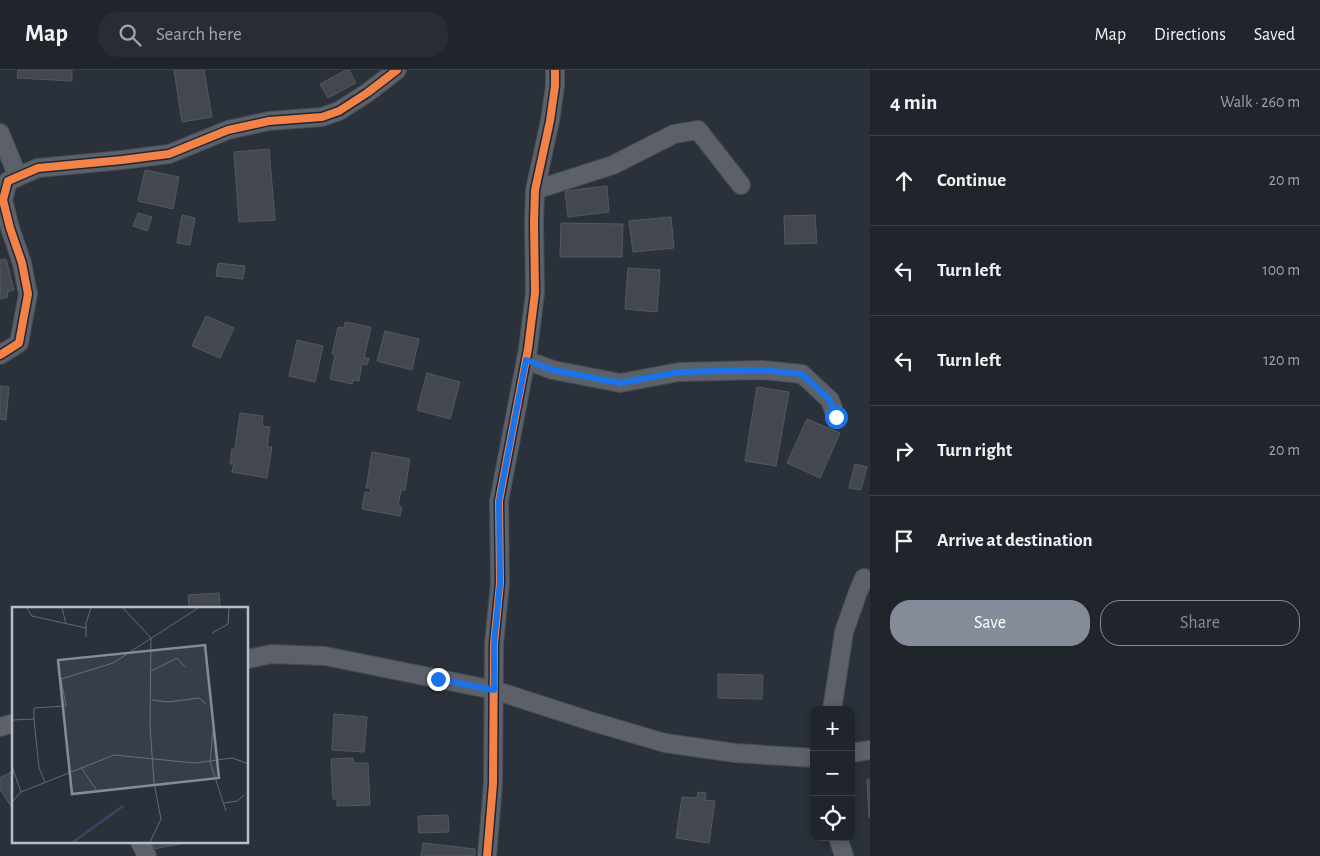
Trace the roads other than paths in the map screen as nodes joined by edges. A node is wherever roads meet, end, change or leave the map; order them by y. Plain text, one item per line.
1 (397, 70) edge
2 (555, 70) edge
3 (0, 133) edge
4 (18, 176) junction
5 (741, 185) dead end
6 (536, 190) junction
7 (0, 355) edge
8 (526, 360) junction
9 (836, 417) dead end
10 (864, 578) dead end
11 (249, 659) edge
12 (494, 690) junction
13 (833, 706) edge
14 (870, 750) edge
15 (855, 752) edge
16 (810, 758) edge
17 (839, 841) edge
18 (141, 844) edge
19 (147, 856) edge
20 (487, 856) edge
21 (844, 856) edge

1 - 4 street
2 - 6 street
3 - 4 street
4 - 7 street
5 - 6 street
6 - 8 street
8 - 9 street
8 - 12 street
10 - 13 street
11 - 12 street
12 - 16 street
12 - 20 street
14 - 15 street
17 - 21 street
18 - 19 street

